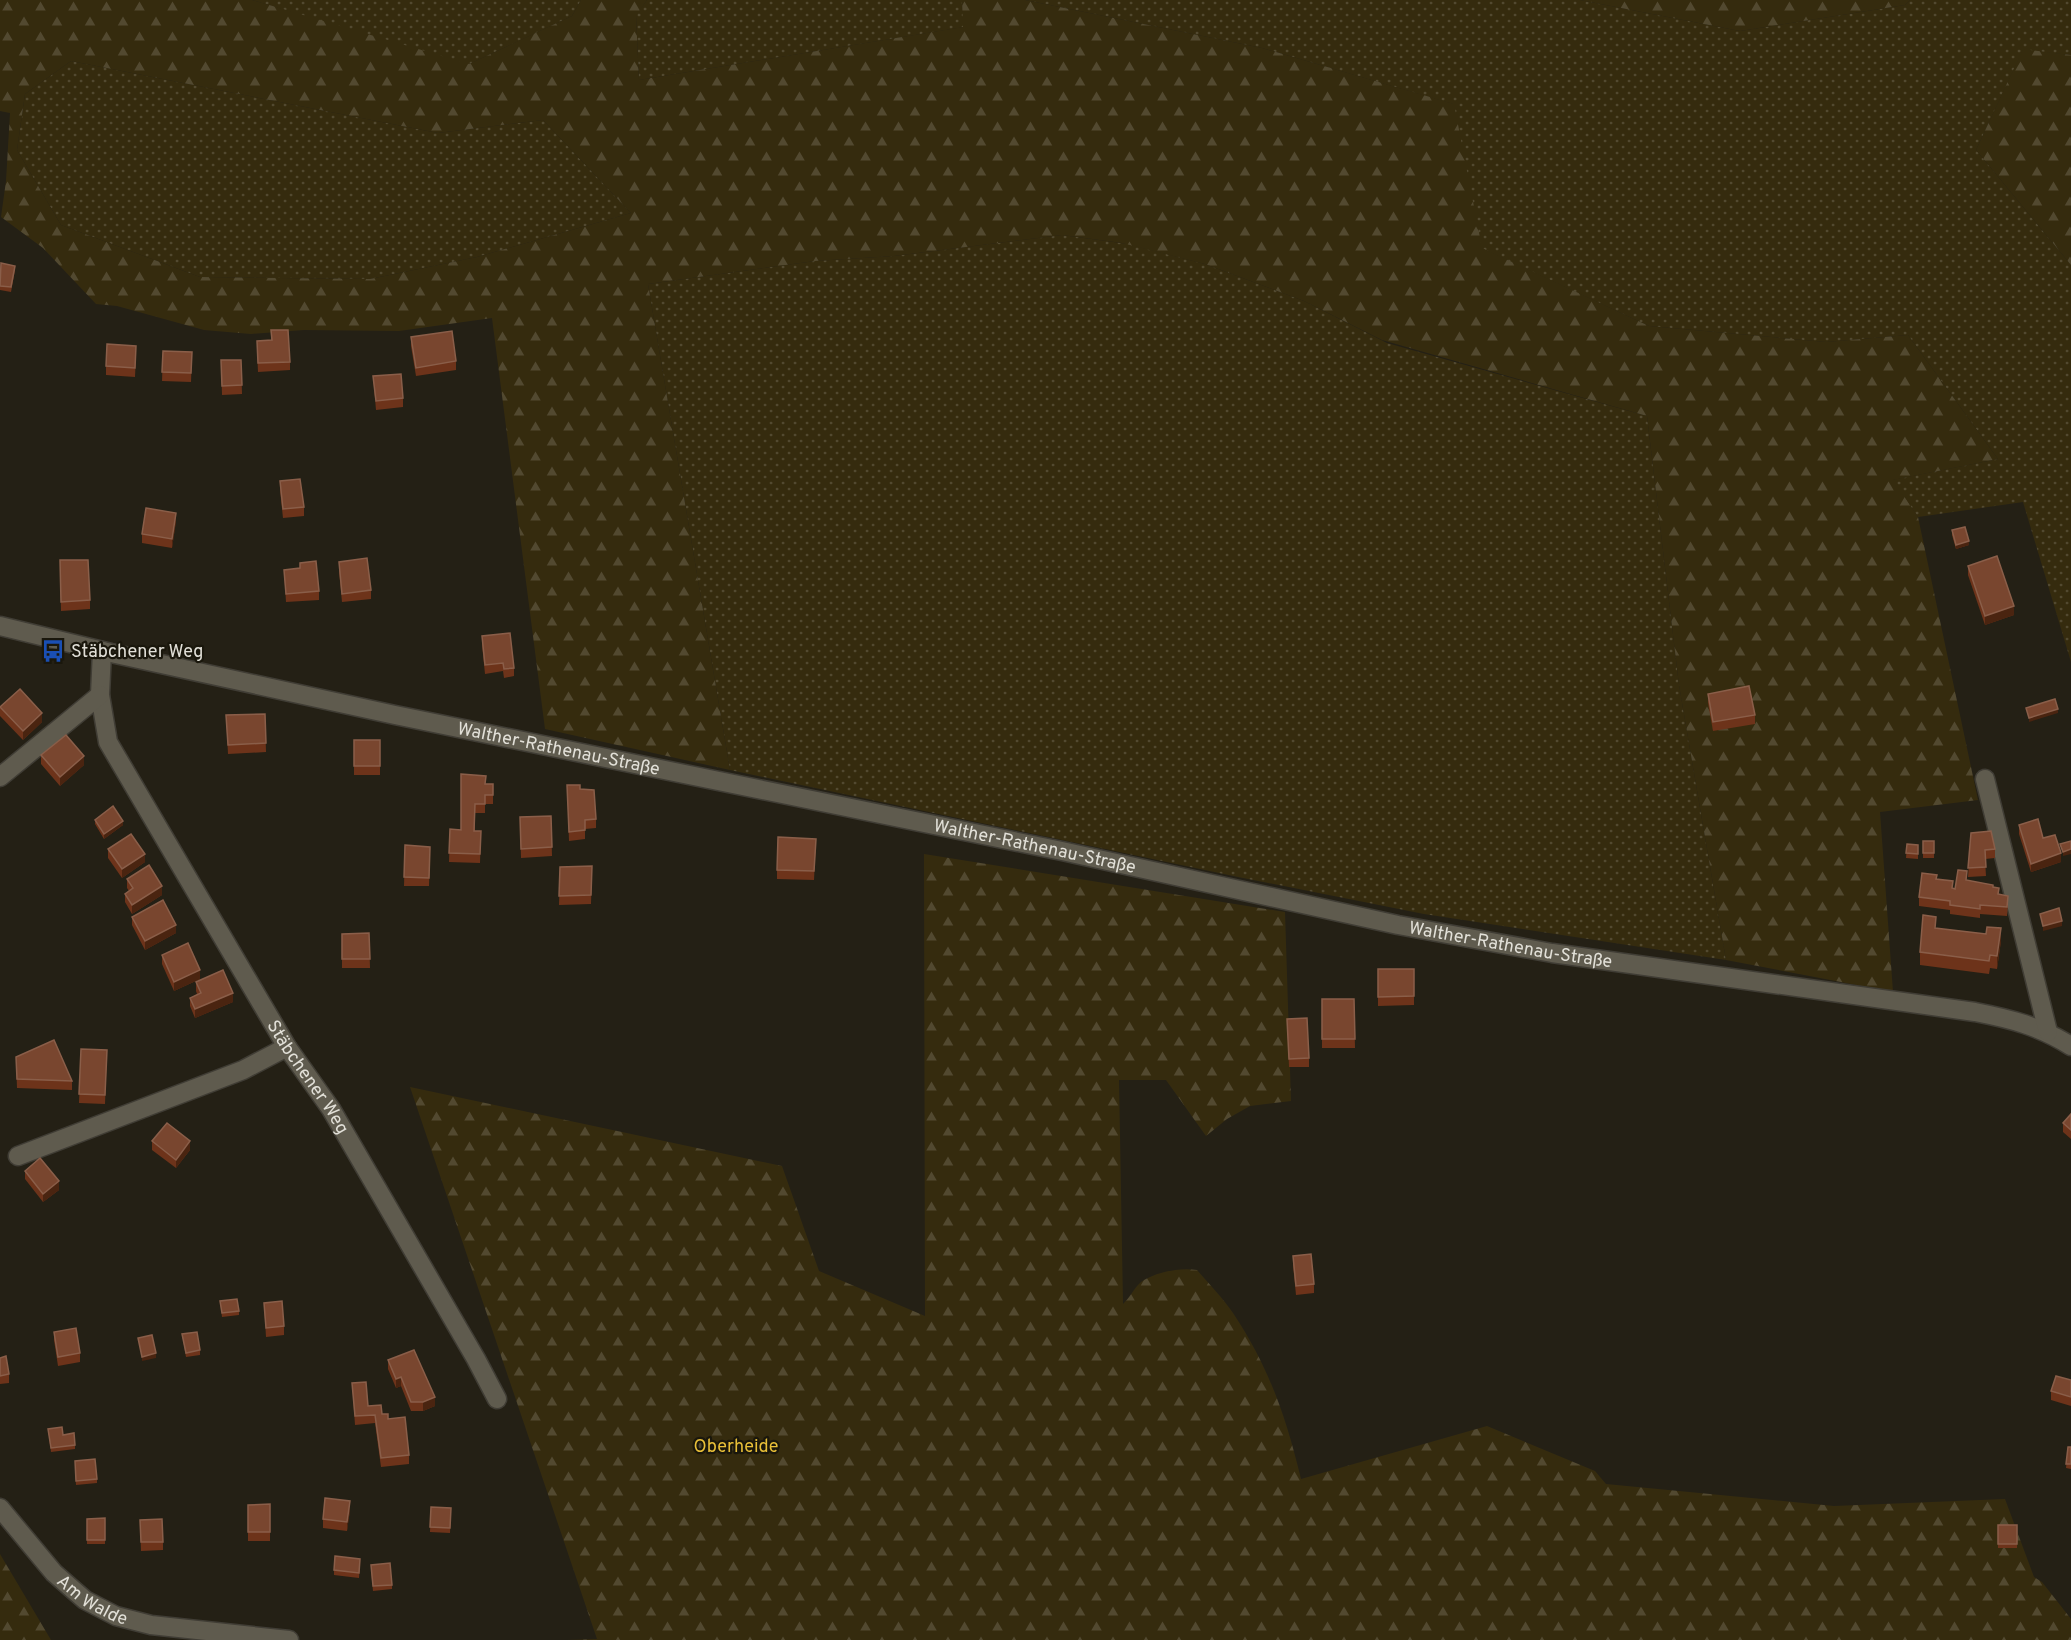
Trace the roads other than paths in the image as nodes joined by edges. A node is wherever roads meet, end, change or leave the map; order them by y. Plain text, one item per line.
1 (0, 626) edge
2 (102, 651) junction
3 (100, 694) junction
4 (0, 777) edge
5 (1986, 779) dead end
6 (2048, 1032) junction
7 (2071, 1046) edge
8 (287, 1047) junction
9 (18, 1156) dead end
10 (497, 1399) dead end
11 (0, 1508) edge
12 (289, 1640) edge

1 - 2 street, Walther-Rathenau-Straße
2 - 3 street, Stäbchener Weg
2 - 6 street, Walther-Rathenau-Straße
3 - 4 street
3 - 8 street, Stäbchener Weg
5 - 6 street
6 - 7 street, Walther-Rathenau-Straße
8 - 9 street
8 - 10 street, Stäbchener Weg
11 - 12 street, Am Walde

